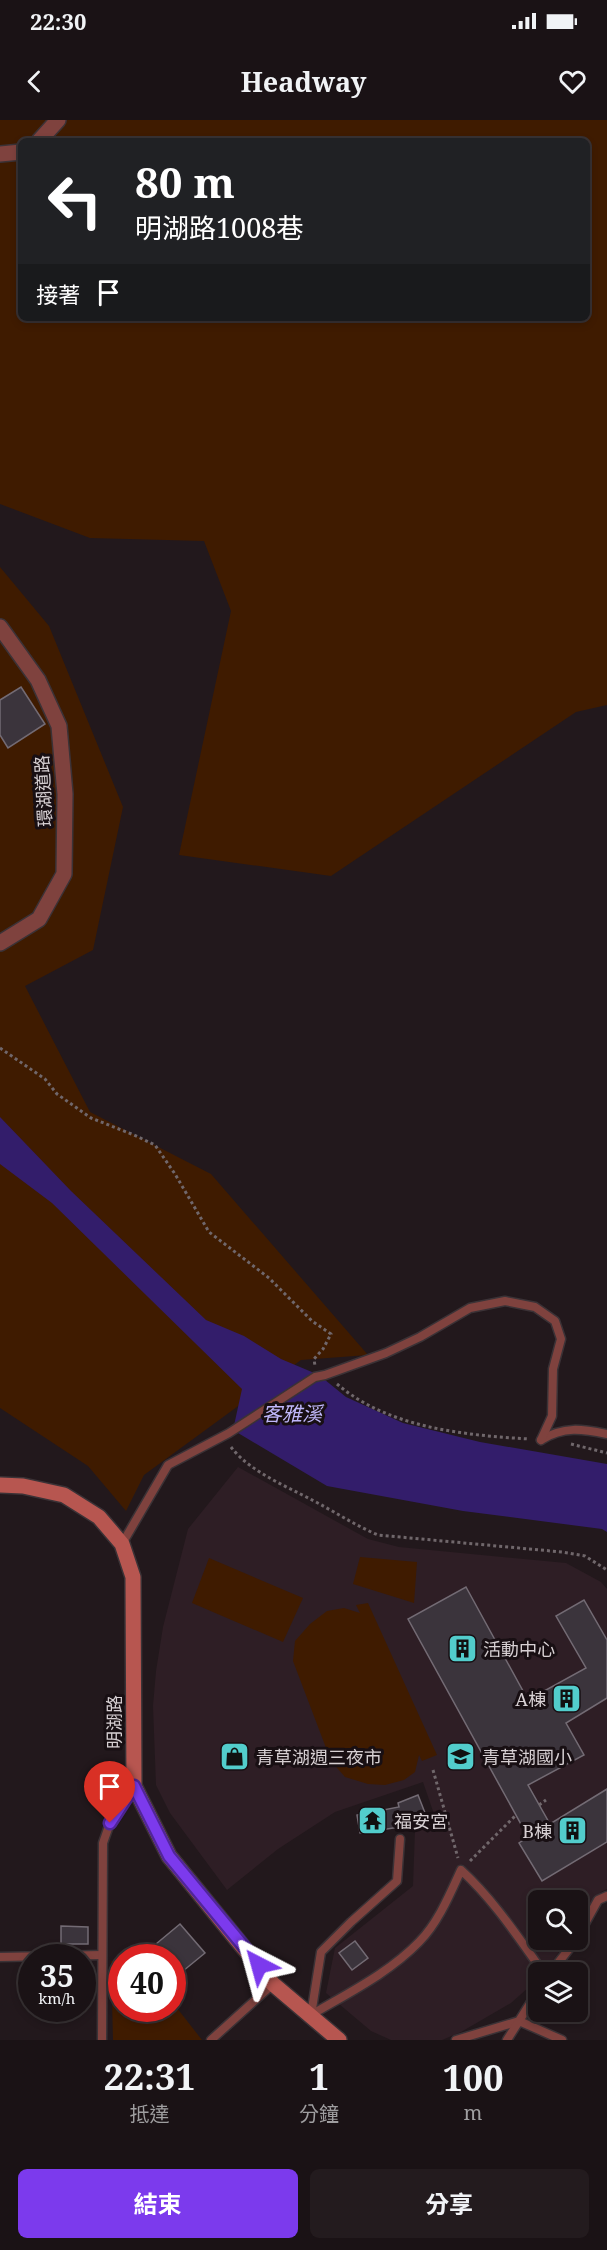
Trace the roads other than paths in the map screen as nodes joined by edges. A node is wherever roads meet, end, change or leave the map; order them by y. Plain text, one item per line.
1 (58, 120) edge
2 (42, 138) edge
3 (18, 152) edge
4 (0, 154) edge
5 (0, 627) edge
6 (0, 943) edge
7 (607, 1434) edge
8 (0, 1485) edge
9 (122, 1544) junction
10 (134, 1786) junction
11 (400, 1839) dead end
12 (607, 1896) edge
13 (588, 1918) edge
14 (568, 1950) edge
15 (102, 1954) junction
16 (0, 1958) edge
17 (536, 1962) edge
18 (559, 1962) edge
19 (273, 1984) junction
20 (528, 2007) edge
21 (311, 2014) junction
22 (519, 2021) junction
23 (102, 2040) edge
24 (211, 2040) edge
25 (339, 2040) edge
26 (456, 2040) edge
27 (507, 2040) edge
28 (562, 2040) edge

1 - 2 street
3 - 4 street
5 - 6 street, 環湖道路
7 - 9 lane
8 - 9 street, 明湖路
9 - 10 street, 明湖路
10 - 15 lane
10 - 19 street, 明湖路
11 - 21 lane
12 - 13 lane
14 - 18 lane
15 - 16 lane
15 - 23 lane
17 - 21 lane
19 - 21 street, 明湖路
19 - 24 lane
20 - 22 lane
21 - 25 street, 明湖路
22 - 26 lane
22 - 27 lane
22 - 28 lane

